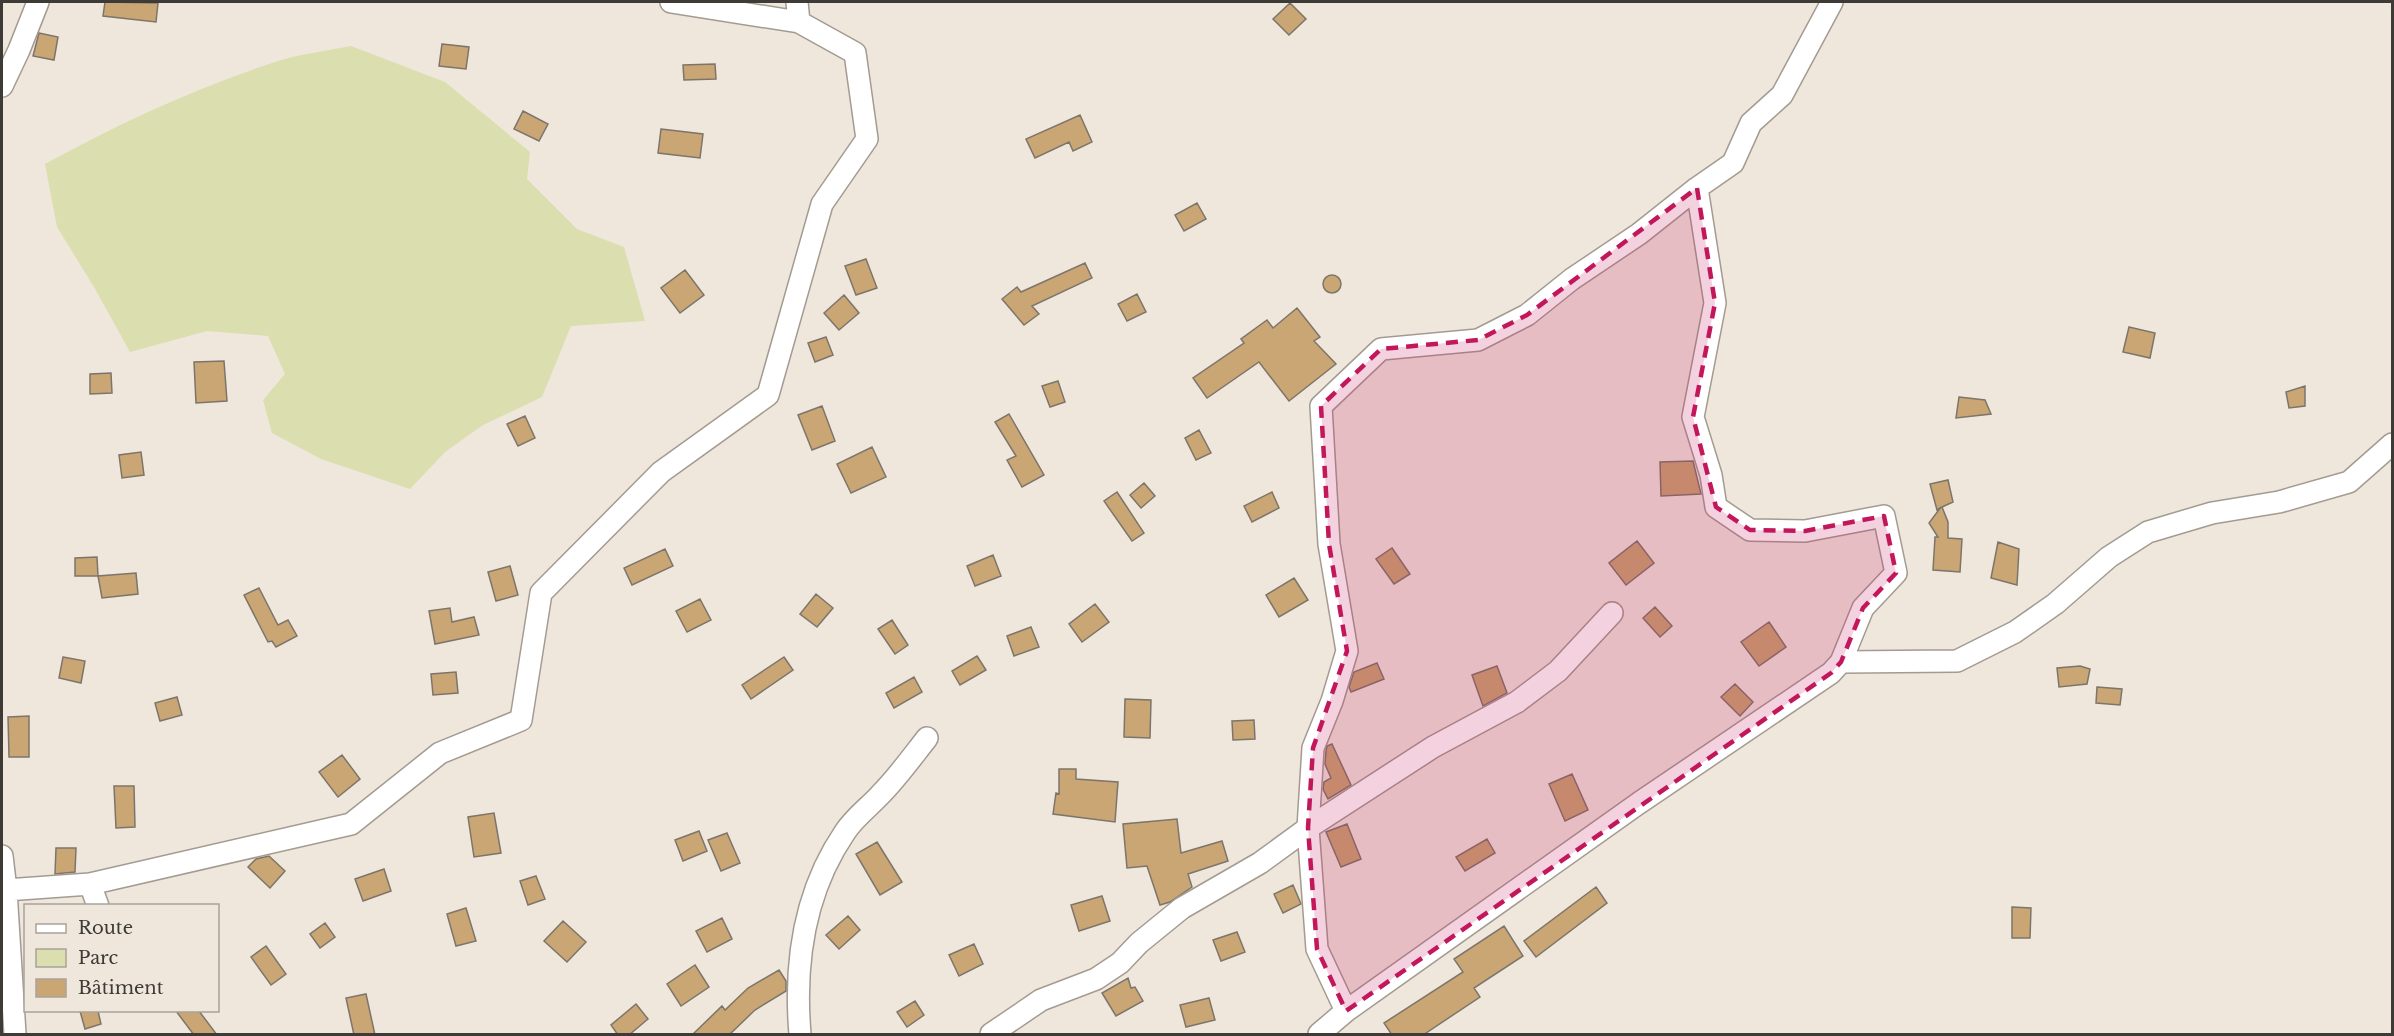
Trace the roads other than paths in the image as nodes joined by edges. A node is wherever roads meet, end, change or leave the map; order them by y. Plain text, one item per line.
1 (38, 2) edge
2 (671, 2) edge
3 (1832, 2) edge
4 (798, 12) edge
5 (2, 86) edge
6 (1697, 188) junction
7 (2392, 444) edge
8 (1612, 613) dead end
9 (1841, 662) junction
10 (927, 738) dead end
11 (1308, 828) junction
12 (2, 856) edge
13 (90, 884) junction
14 (6, 890) junction
15 (97, 904) edge
16 (1346, 1011) junction
17 (15, 1035) edge
18 (800, 1035) edge
19 (991, 1035) edge
20 (1319, 1035) edge

1 - 5 street
2 - 4 street
3 - 6 street
4 - 13 street
6 - 9 street
6 - 11 street
7 - 9 street
8 - 11 street
9 - 16 street
10 - 18 street
11 - 16 street
11 - 19 street
12 - 14 street
13 - 14 street
13 - 15 street
14 - 17 street
16 - 20 street

